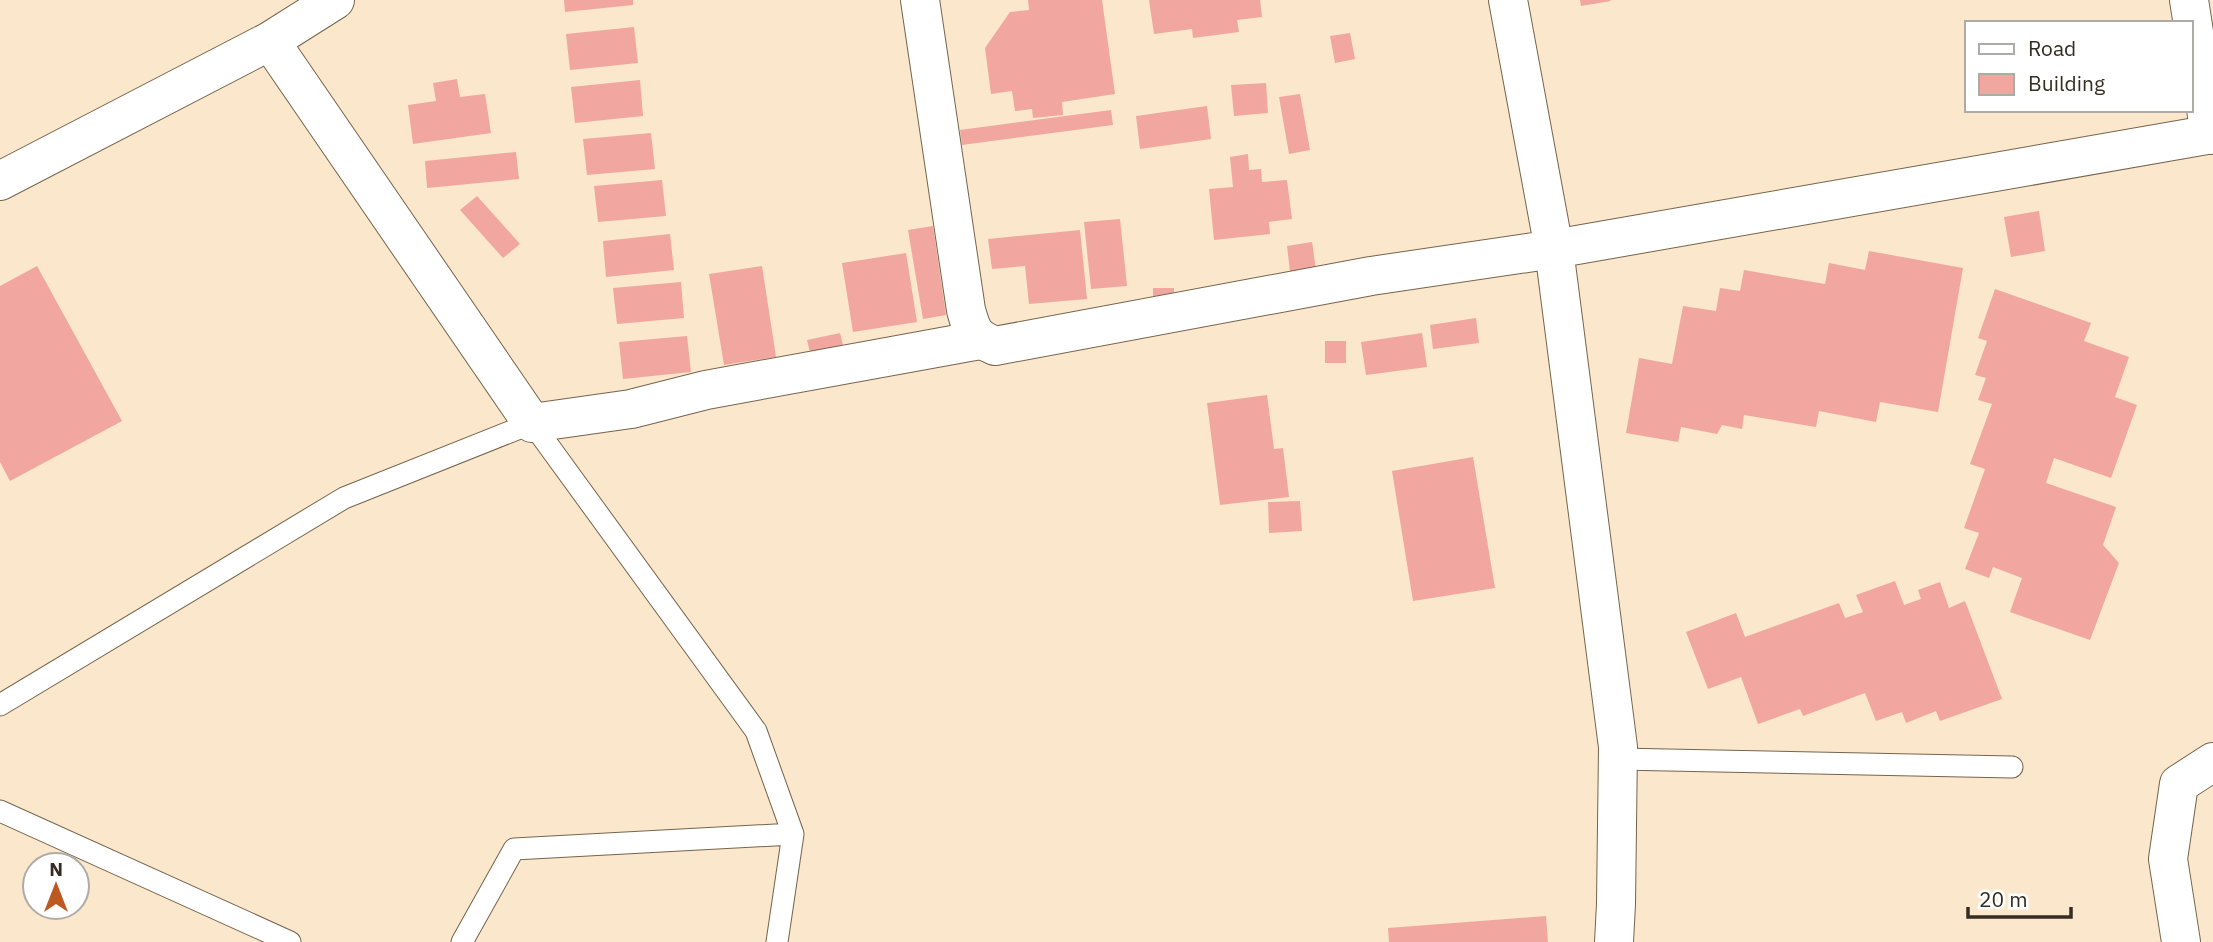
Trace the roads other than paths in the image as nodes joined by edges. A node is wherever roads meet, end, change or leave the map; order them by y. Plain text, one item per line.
1 (335, 0) edge
2 (920, 0) edge
3 (1508, 0) edge
4 (2189, 0) edge
5 (270, 41) junction
6 (2211, 134) edge
7 (0, 181) edge
8 (1554, 248) junction
9 (981, 340) junction
10 (532, 424) junction
11 (0, 705) edge
12 (1618, 759) junction
13 (2213, 762) edge
14 (2012, 767) dead end
15 (0, 811) edge
16 (793, 834) junction
17 (290, 942) edge
18 (462, 942) edge
19 (777, 942) edge
20 (1614, 942) edge
21 (2181, 942) edge

1 - 5 street
2 - 9 street
3 - 8 street
4 - 6 street
5 - 7 street
5 - 10 street
6 - 8 street
8 - 9 street
8 - 12 street
9 - 10 street
10 - 11 lane
10 - 16 lane
12 - 14 lane
12 - 20 street
13 - 21 street
15 - 17 lane
16 - 18 lane
16 - 19 lane

